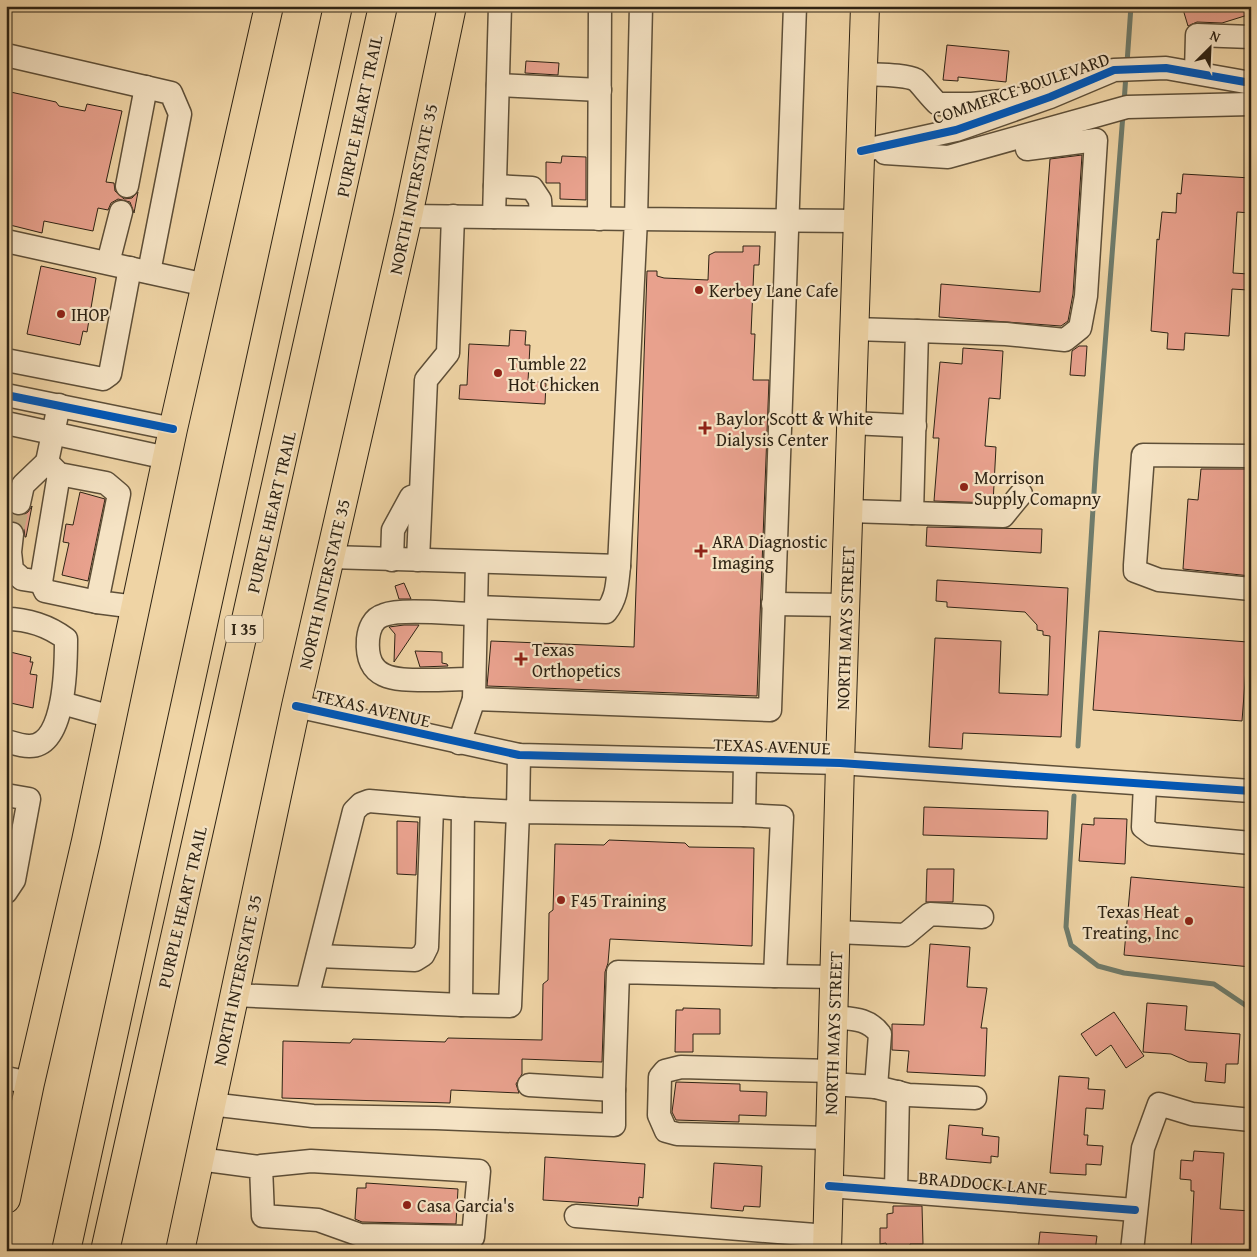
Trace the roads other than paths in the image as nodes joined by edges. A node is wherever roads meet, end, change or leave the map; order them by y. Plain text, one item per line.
1 (269, 6) edge
2 (338, 6) edge
3 (383, 6) edge
4 (452, 6) edge
5 (500, 6) edge
6 (600, 6) edge
7 (641, 6) edge
8 (795, 6) edge
9 (865, 6) edge
10 (1251, 37) edge
11 (6, 55) edge
12 (1196, 72) junction
13 (863, 74) junction
14 (1251, 83) edge
15 (498, 85) junction
16 (146, 87) junction
17 (600, 90) junction
18 (1251, 104) edge
19 (1026, 105) junction
20 (1028, 142) junction
21 (862, 151) junction
22 (127, 186) dead end
23 (495, 186) junction
24 (121, 212) dead end
25 (408, 216) junction
26 (453, 216) junction
27 (494, 217) junction
28 (540, 217) junction
29 (600, 219) junction
30 (636, 219) junction
31 (786, 220) junction
32 (858, 221) junction
33 (6, 241) edge
34 (108, 263) junction
35 (140, 270) junction
36 (206, 284) junction
37 (854, 329) junction
38 (917, 331) junction
39 (6, 360) edge
40 (6, 394) edge
41 (59, 406) junction
42 (6, 422) edge
43 (851, 422) junction
44 (915, 426) junction
45 (173, 429) junction
46 (53, 433) junction
47 (1251, 456) edge
48 (167, 458) junction
49 (53, 468) junction
50 (420, 494) junction
51 (1021, 494) dead end
52 (19, 503) tunnel mouth
53 (848, 511) junction
54 (912, 513) junction
55 (12, 534) tunnel mouth
56 (330, 557) junction
57 (392, 560) junction
58 (418, 560) junction
59 (477, 562) junction
60 (619, 566) junction
61 (41, 582) junction
62 (1251, 589) edge
63 (97, 602) junction
64 (773, 604) junction
65 (846, 606) junction
66 (136, 607) junction
67 (476, 611) junction
68 (6, 619) edge
69 (474, 689) junction
70 (62, 703) junction
71 (296, 706) junction
72 (112, 717) junction
73 (6, 741) edge
74 (459, 743) junction
75 (518, 754) junction
76 (745, 761) junction
77 (840, 763) junction
78 (1145, 784) junction
79 (1251, 791) edge
80 (6, 795) edge
81 (432, 808) junction
82 (463, 809) junction
83 (518, 812) junction
84 (744, 815) junction
85 (1251, 843) edge
86 (6, 892) edge
87 (982, 917) dead end
88 (836, 932) junction
89 (318, 956) junction
90 (775, 976) junction
91 (835, 977) junction
92 (234, 995) junction
93 (307, 998) junction
94 (461, 1005) junction
95 (834, 1017) junction
96 (832, 1078) junction
97 (18, 1081) edge
98 (529, 1084) dead end
99 (876, 1087) junction
100 (614, 1090) junction
101 (898, 1092) junction
102 (974, 1098) dead end
103 (210, 1104) junction
104 (1251, 1120) edge
105 (830, 1138) junction
106 (200, 1159) junction
107 (261, 1166) junction
108 (829, 1186) junction
109 (896, 1191) junction
110 (6, 1199) edge
111 (1135, 1210) junction
112 (576, 1216) dead end
113 (827, 1243) edge
114 (66, 1251) edge
115 (105, 1251) edge
116 (181, 1251) edge
117 (1132, 1251) edge

1 - 36 main road
2 - 114 main road, I 35
3 - 115 main road, PURPLE HEART TRAIL / I 35
4 - 25 main road, NORTH INTERSTATE 35
5 - 15 street
6 - 17 street
7 - 30 street
8 - 31 street
9 - 13 main road, NORTH MAYS STREET
10 - 12 street
11 - 16 street
12 - 14 street, COMMERCE BOULEVARD
12 - 19 street, COMMERCE BOULEVARD
13 - 19 street
13 - 21 main road, NORTH MAYS STREET
15 - 17 street
15 - 23 street
16 - 22 street
16 - 35 street
17 - 29 street
18 - 20 street
19 - 20 street
19 - 21 street, COMMERCE BOULEVARD
20 - 21 street
20 - 38 street
21 - 32 main road, NORTH MAYS STREET
23 - 27 street
23 - 28 street
24 - 34 street
25 - 26 street
25 - 56 main road, NORTH INTERSTATE 35
26 - 27 street
26 - 50 street
27 - 28 street
28 - 29 street
29 - 30 street
30 - 31 street
30 - 60 street
31 - 32 street
31 - 64 street
32 - 37 main road, NORTH MAYS STREET
33 - 34 street
34 - 35 street
35 - 36 street
35 - 39 street
36 - 45 main road
37 - 38 street
37 - 43 main road, NORTH MAYS STREET
38 - 44 street
40 - 41 street
41 - 45 street
41 - 46 street
42 - 46 street
43 - 44 street
43 - 53 main road, NORTH MAYS STREET
44 - 54 street
45 - 48 main road
46 - 48 street
46 - 49 street
47 - 62 street
48 - 66 main road
49 - 52 street
49 - 61 street
49 - 63 street
50 - 57 street
50 - 58 street
51 - 54 street
53 - 54 street
53 - 65 main road, NORTH MAYS STREET
55 - 61 street
56 - 57 street
56 - 71 main road, NORTH INTERSTATE 35
57 - 58 street
58 - 59 street
59 - 60 street
59 - 67 street
60 - 67 street
61 - 63 street
63 - 66 street
64 - 65 street
64 - 69 street
65 - 77 main road, NORTH MAYS STREET
66 - 72 main road
67 - 69 street
67 - 69 street
68 - 70 street
69 - 74 street
70 - 72 street
70 - 73 street
71 - 74 street, TEXAS AVENUE
71 - 92 main road, NORTH INTERSTATE 35
72 - 97 main road
74 - 75 street, TEXAS AVENUE
75 - 76 street, TEXAS AVENUE
75 - 83 street
76 - 77 street, TEXAS AVENUE
76 - 84 street
77 - 78 street, TEXAS AVENUE
77 - 88 main road, NORTH MAYS STREET
78 - 79 street, TEXAS AVENUE
78 - 85 street
80 - 86 street
81 - 82 street
81 - 89 street
81 - 89 street
82 - 83 street
82 - 94 street
83 - 84 street
83 - 94 street
84 - 90 street
87 - 88 street
88 - 91 main road, NORTH MAYS STREET
89 - 93 street
90 - 91 street
90 - 100 street
91 - 95 main road, NORTH MAYS STREET
92 - 93 street
92 - 103 main road, NORTH INTERSTATE 35
93 - 94 street
95 - 96 main road, NORTH MAYS STREET
95 - 99 street
96 - 99 street
96 - 105 main road, NORTH MAYS STREET
96 - 105 street
97 - 110 main road
98 - 100 street
99 - 101 street
100 - 103 street
101 - 102 street
101 - 109 street
103 - 106 main road, NORTH INTERSTATE 35
104 - 111 street
105 - 108 main road, NORTH MAYS STREET
106 - 107 street
106 - 116 main road, NORTH INTERSTATE 35
107 - 107 street
108 - 109 street, BRADDOCK LANE
108 - 113 main road, NORTH MAYS STREET
109 - 111 street, BRADDOCK LANE
111 - 117 street
112 - 113 street

